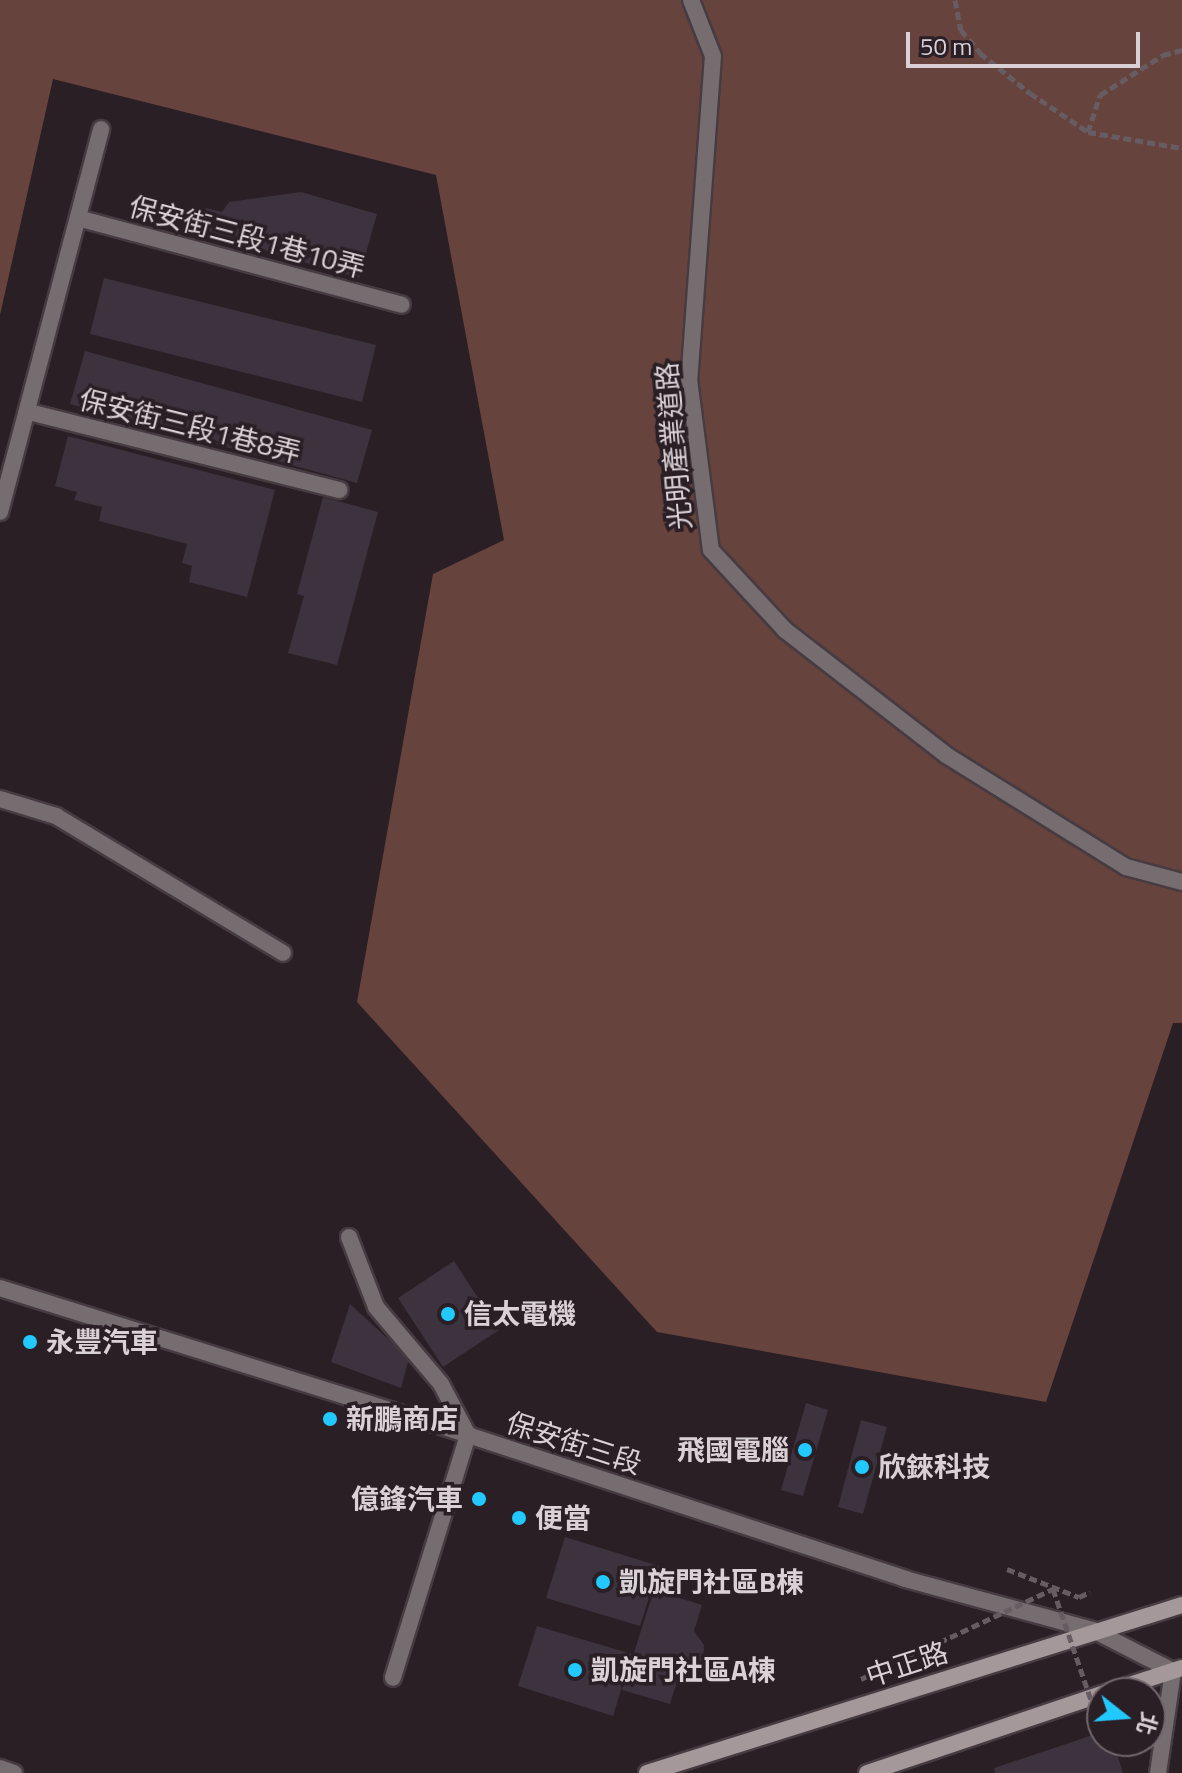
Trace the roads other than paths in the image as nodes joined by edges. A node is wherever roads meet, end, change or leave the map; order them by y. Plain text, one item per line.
1 (691, 0) edge
2 (101, 129) dead end
3 (78, 218) junction
4 (402, 305) dead end
5 (29, 412) junction
6 (339, 490) dead end
7 (0, 512) edge
8 (0, 799) edge
9 (1182, 882) edge
10 (283, 953) dead end
11 (349, 1237) dead end
12 (0, 1288) edge
13 (468, 1435) junction
14 (1182, 1605) edge
15 (1093, 1630) junction
16 (1178, 1670) edge
17 (1156, 1677) edge
18 (393, 1678) dead end
19 (1086, 1700) edge
20 (0, 1768) edge
21 (14, 1773) edge
22 (647, 1773) edge
23 (867, 1773) edge
24 (1158, 1773) edge

1 - 9 street, 光明產業道路
2 - 3 street
3 - 4 street, 保安街三段1巷10弄
3 - 5 street
5 - 6 street, 保安街三段1巷8弄
5 - 7 street
8 - 10 street
11 - 13 street
12 - 13 street, 保安街三段
13 - 15 street, 保安街三段
13 - 18 street
14 - 15 main road, 中正路
15 - 16 street, 保安街三段
15 - 22 main road, 中正路
16 - 17 main road
16 - 24 street
19 - 23 main road
20 - 21 street

